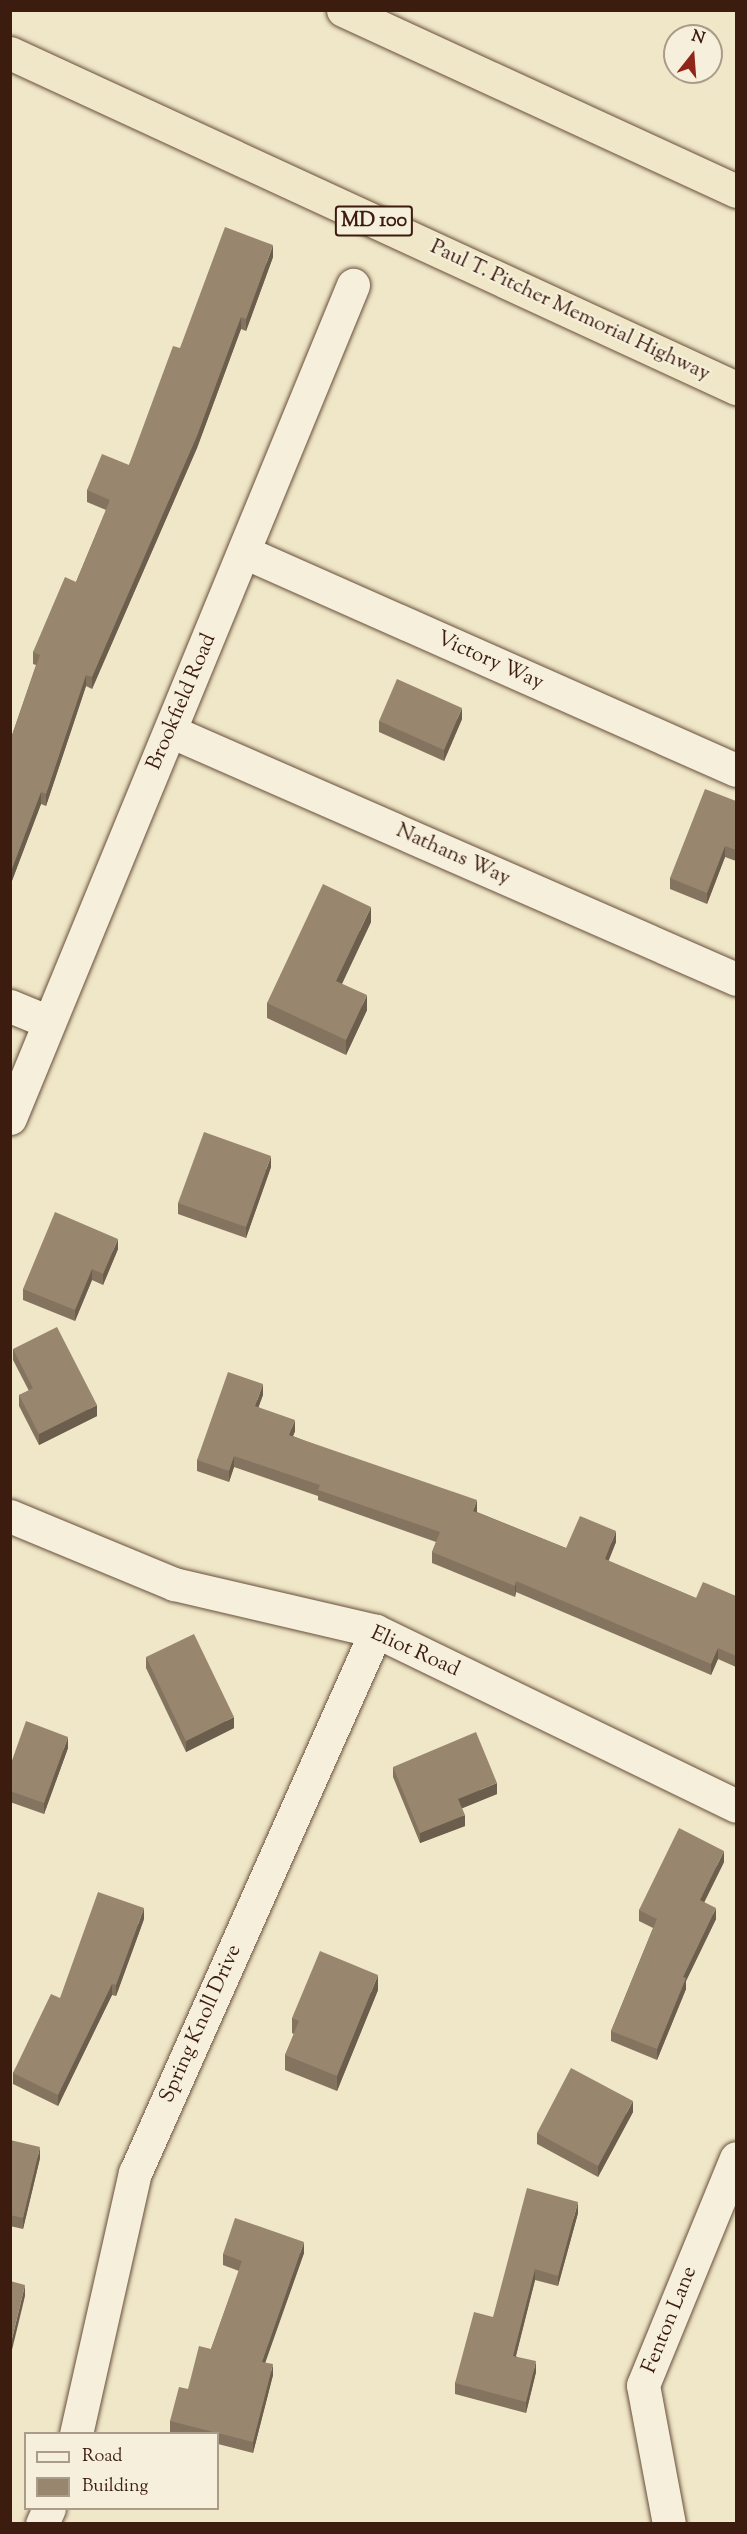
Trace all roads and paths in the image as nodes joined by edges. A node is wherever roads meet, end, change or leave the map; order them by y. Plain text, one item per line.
1 (343, 10) edge
2 (10, 53) edge
3 (736, 191) edge
4 (353, 285) dead end
5 (736, 388) edge
6 (244, 552) junction
7 (170, 731) junction
8 (736, 770) edge
9 (736, 979) edge
10 (10, 1006) edge
11 (49, 1022) junction
12 (10, 1118) edge
13 (10, 1516) edge
14 (376, 1631) junction
15 (736, 1806) edge
16 (736, 2158) edge
17 (76, 2432) edge
18 (669, 2523) edge

1 - 3 highway
2 - 5 highway, Paul T. Pitcher Memorial Highway / MD 100
4 - 6 street, Brookfield Road
6 - 7 street, Brookfield Road
6 - 8 street, Victory Way
7 - 9 street, Nathans Way
7 - 11 street, Brookfield Road
10 - 11 street
11 - 12 street, Brookfield Road
13 - 14 street, Eliot Road
14 - 15 street, Eliot Road
14 - 17 street, Spring Knoll Drive
16 - 18 street, Fenton Lane

